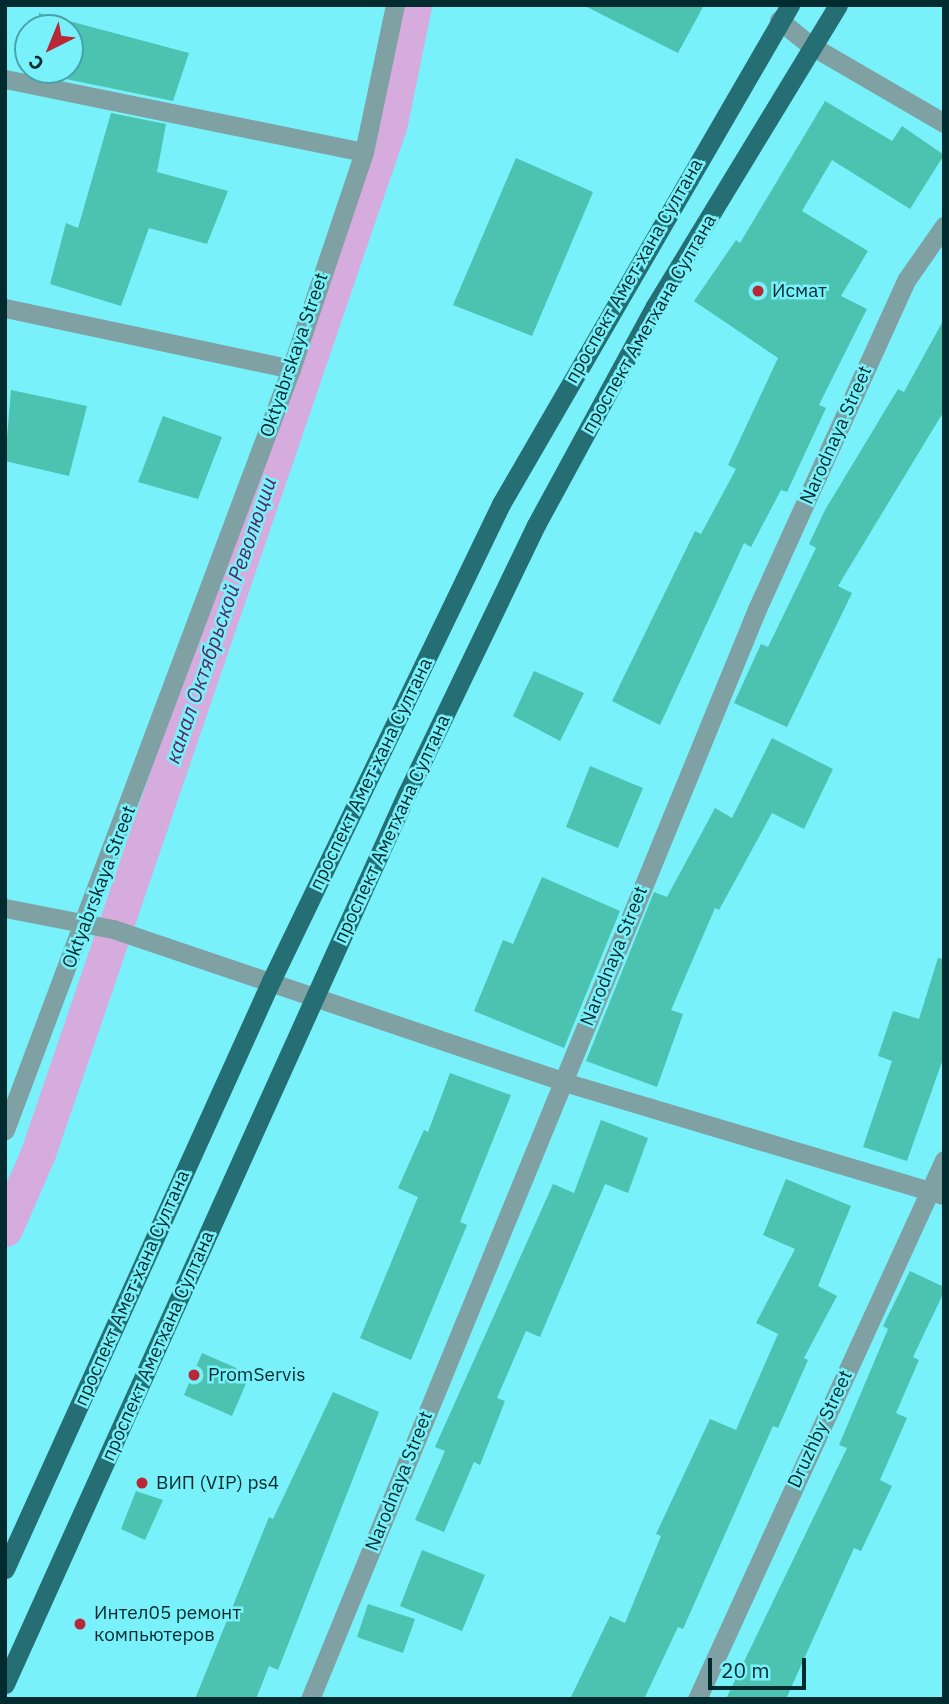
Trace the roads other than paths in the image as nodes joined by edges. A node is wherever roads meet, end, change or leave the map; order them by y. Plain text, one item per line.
1 (395, 5) edge
2 (838, 5) edge
3 (785, 13) edge
4 (810, 45) junction
5 (5, 79) edge
6 (944, 123) edge
7 (364, 152) junction
8 (944, 226) edge
9 (5, 309) edge
10 (291, 369) junction
11 (5, 908) edge
12 (87, 921) junction
13 (271, 981) junction
14 (313, 1000) junction
15 (564, 1082) junction
16 (5, 1130) edge
17 (944, 1160) edge
18 (937, 1193) edge
19 (5, 1569) edge
20 (5, 1684) edge
21 (310, 1699) edge
22 (696, 1699) edge

1 - 7 street, Oktyabrskaya Street
2 - 4 main road, проспект Аметхана Султана
3 - 4 street
3 - 13 main road, проспект Амет-хана Султана
4 - 6 street
4 - 14 main road, проспект Аметхана Султана
5 - 7 street
7 - 10 street, Oktyabrskaya Street
8 - 15 street, Narodnaya Street
9 - 10 street
10 - 12 street, Oktyabrskaya Street
11 - 12 street
12 - 13 street
12 - 16 street, Oktyabrskaya Street
13 - 14 street
13 - 19 main road, проспект Амет-хана Султана
14 - 15 street
14 - 20 main road, проспект Аметхана Султана
15 - 18 street
15 - 21 street, Narodnaya Street
17 - 18 street, Druzhby Street
18 - 22 street, Druzhby Street

